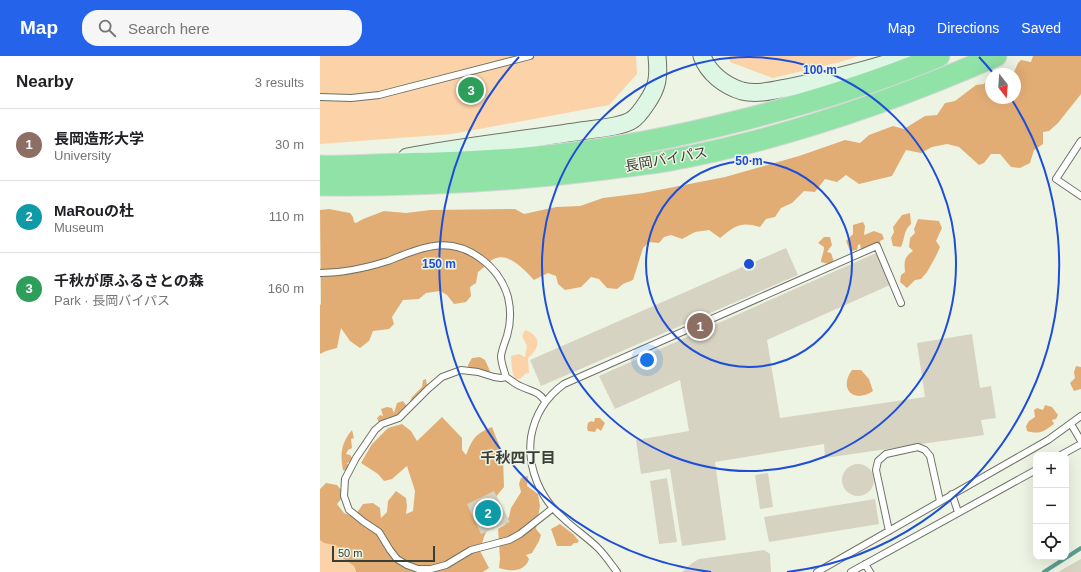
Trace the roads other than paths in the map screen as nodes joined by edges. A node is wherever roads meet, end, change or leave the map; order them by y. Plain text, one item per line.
1 (530, 56) edge
2 (657, 56) edge
3 (702, 56) edge
4 (909, 56) edge
5 (939, 56) edge
6 (996, 56) edge
7 (320, 96) edge
8 (1081, 142) edge
9 (359, 165) junction
10 (320, 166) edge
11 (320, 184) edge
12 (1081, 196) edge
13 (320, 273) edge
14 (901, 303) dead end
15 (506, 377) junction
16 (545, 401) junction
17 (1081, 416) edge
18 (1071, 424) junction
19 (1081, 442) edge
20 (1066, 452) edge
21 (1033, 472) edge
22 (952, 494) junction
23 (940, 501) junction
24 (553, 508) junction
25 (958, 512) junction
26 (889, 531) junction
27 (865, 564) junction
28 (820, 571) edge
29 (617, 572) edge
30 (851, 572) edge
31 (870, 572) edge

1 - 7 lane
2 - 9 street
3 - 4 street
5 - 9 highway, 長岡バイパス
6 - 11 highway, 長岡バイパス
8 - 12 lane
9 - 10 highway, 長岡バイパス
13 - 15 lane
14 - 16 lane
15 - 16 lane
15 - 24 lane
16 - 24 lane
17 - 18 lane
18 - 19 lane
18 - 22 lane
19 - 20 lane
21 - 25 lane
22 - 23 lane
22 - 25 lane
23 - 26 lane
23 - 26 lane
24 - 29 lane
25 - 27 lane
26 - 28 lane
27 - 30 lane
27 - 31 lane

